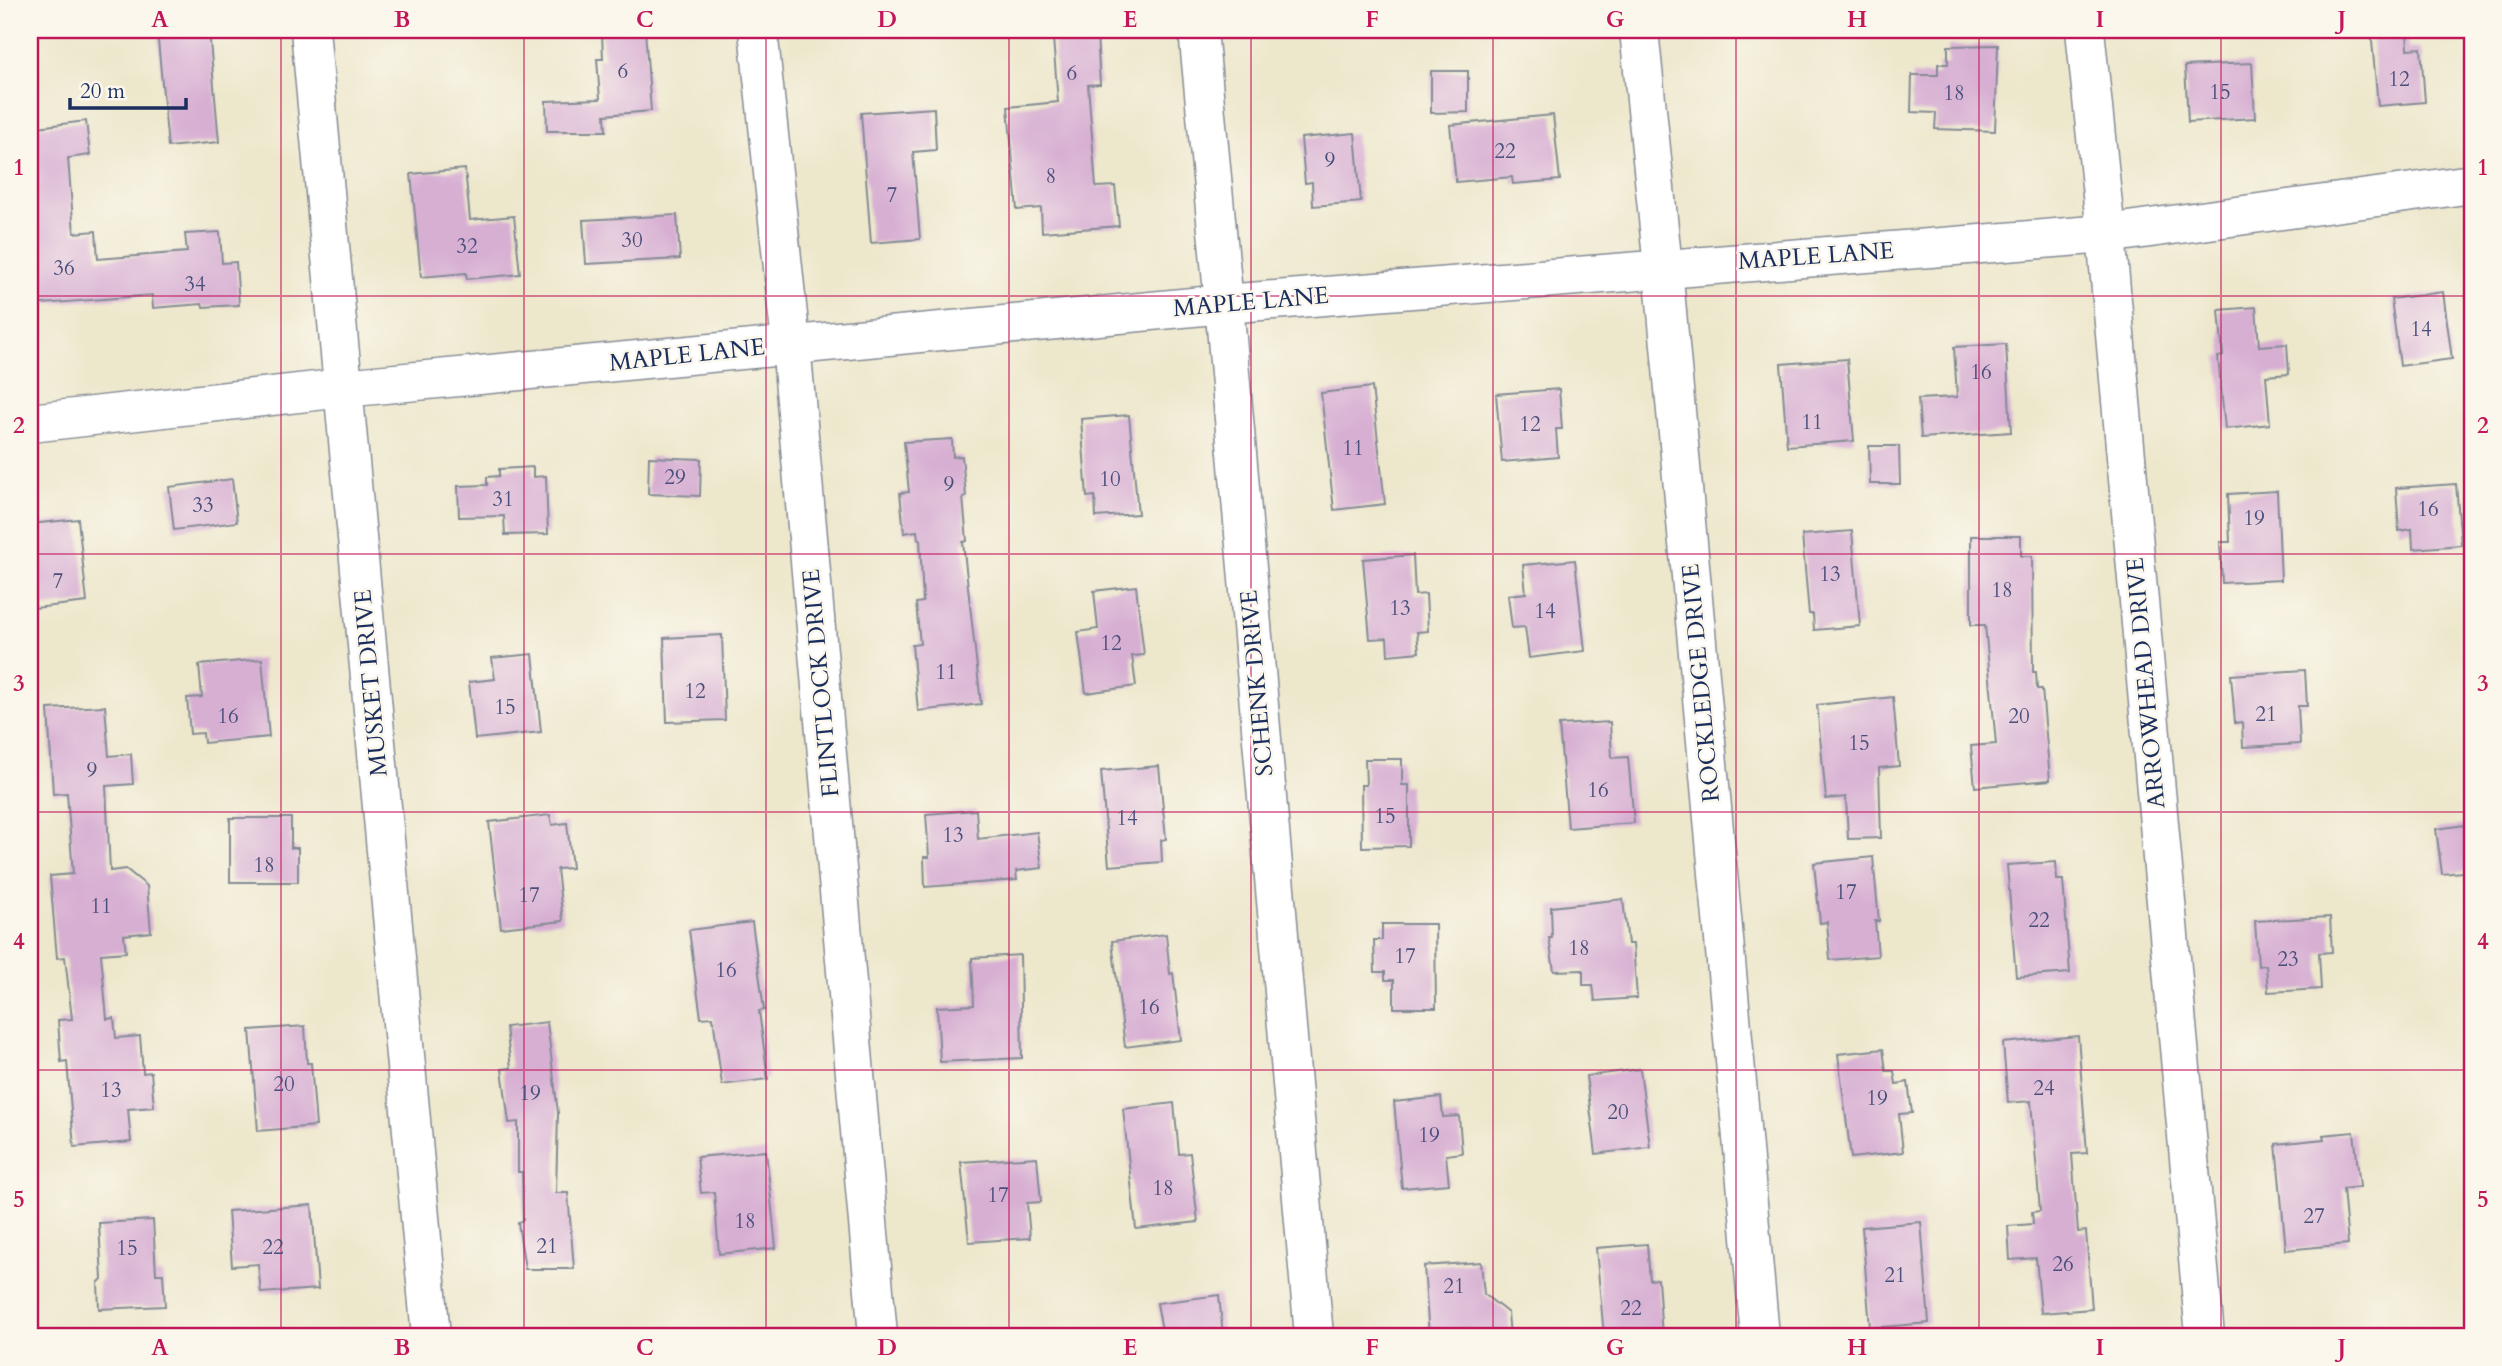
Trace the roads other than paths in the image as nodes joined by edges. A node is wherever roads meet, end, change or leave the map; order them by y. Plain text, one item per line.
1 (310, 30) edge
2 (758, 30) edge
3 (1198, 30) edge
4 (1639, 30) edge
5 (2085, 30) edge
6 (2472, 184) edge
7 (2106, 234) junction
8 (1663, 268) junction
9 (1224, 304) junction
10 (792, 344) junction
11 (344, 388) junction
12 (30, 423) edge
13 (431, 1336) edge
14 (878, 1336) edge
15 (1314, 1336) edge
16 (1760, 1336) edge
17 (2206, 1336) edge

1 - 11 street, MUSKET DRIVE
2 - 10 street, FLINTLOCK DRIVE
3 - 9 street, SCHENK DRIVE
4 - 8 street, ROCKLEDGE DRIVE
5 - 7 street, ARROWHEAD DRIVE
6 - 7 street, MAPLE LANE
7 - 8 street, MAPLE LANE
7 - 17 street, ARROWHEAD DRIVE
8 - 9 street, MAPLE LANE
8 - 16 street, ROCKLEDGE DRIVE
9 - 10 street, MAPLE LANE
9 - 15 street, SCHENK DRIVE
10 - 11 street, MAPLE LANE
10 - 14 street, FLINTLOCK DRIVE
11 - 12 street, MAPLE LANE
11 - 13 street, MUSKET DRIVE

